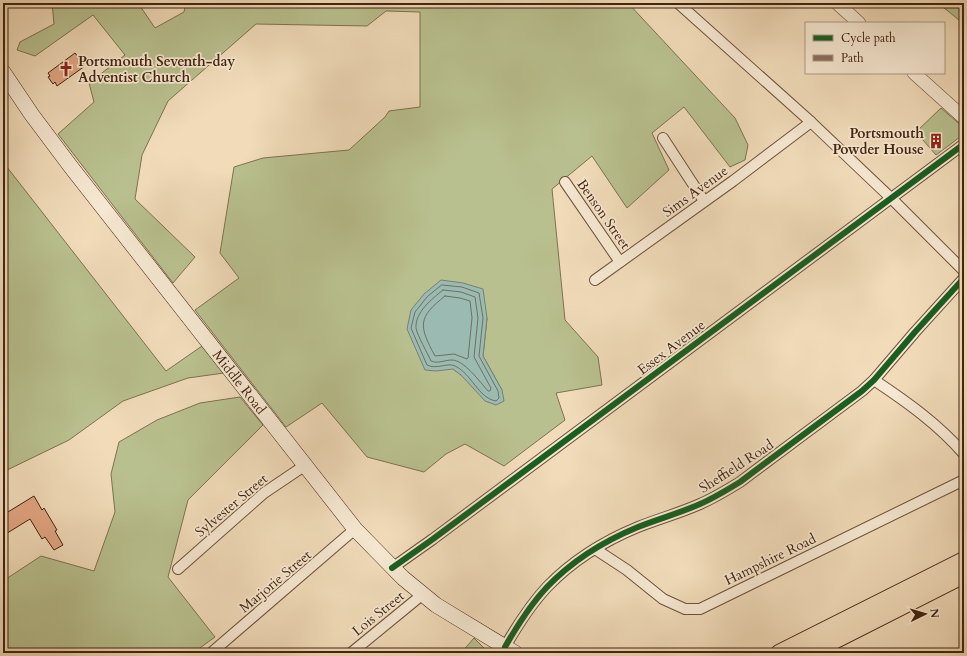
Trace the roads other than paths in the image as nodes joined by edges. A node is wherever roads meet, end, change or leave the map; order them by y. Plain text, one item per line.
1 (678, 3) edge
2 (837, 3) edge
3 (858, 22) edge
4 (915, 74) edge
5 (5, 79) edge
6 (964, 118) edge
7 (811, 122) junction
8 (663, 138) dead end
9 (964, 144) edge
10 (565, 182) dead end
11 (891, 198) junction
12 (704, 201) junction
13 (620, 262) junction
14 (964, 271) edge
15 (964, 278) edge
16 (595, 280) dead end
17 (874, 380) junction
18 (964, 454) edge
19 (304, 466) junction
20 (964, 480) edge
21 (355, 529) junction
22 (595, 549) junction
23 (964, 560) edge
24 (392, 568) junction
25 (178, 569) dead end
26 (964, 575) edge
27 (423, 594) junction
28 (510, 650) edge
29 (211, 653) edge
30 (351, 653) edge
31 (779, 653) edge
32 (810, 653) edge

1 - 7 street
2 - 3 street
4 - 6 street
5 - 19 main road, Middle Road
7 - 11 street
7 - 12 street, Sims Avenue
8 - 12 street
9 - 11 street, Essex Avenue
10 - 13 street, Benson Street
11 - 14 street
11 - 24 street, Essex Avenue
12 - 13 street, Sims Avenue
13 - 16 street, Sims Avenue
15 - 17 street, Sheffield Road
17 - 18 street
17 - 22 street, Sheffield Road
19 - 21 main road, Middle Road
19 - 25 street, Sylvester Street
20 - 22 street, Hampshire Road
21 - 24 main road, Middle Road
21 - 29 street, Marjorie Street
22 - 28 street, Sheffield Road
23 - 31 main road
24 - 27 main road, Middle Road
26 - 32 main road
27 - 28 main road, Middle Road
27 - 30 street, Lois Street

